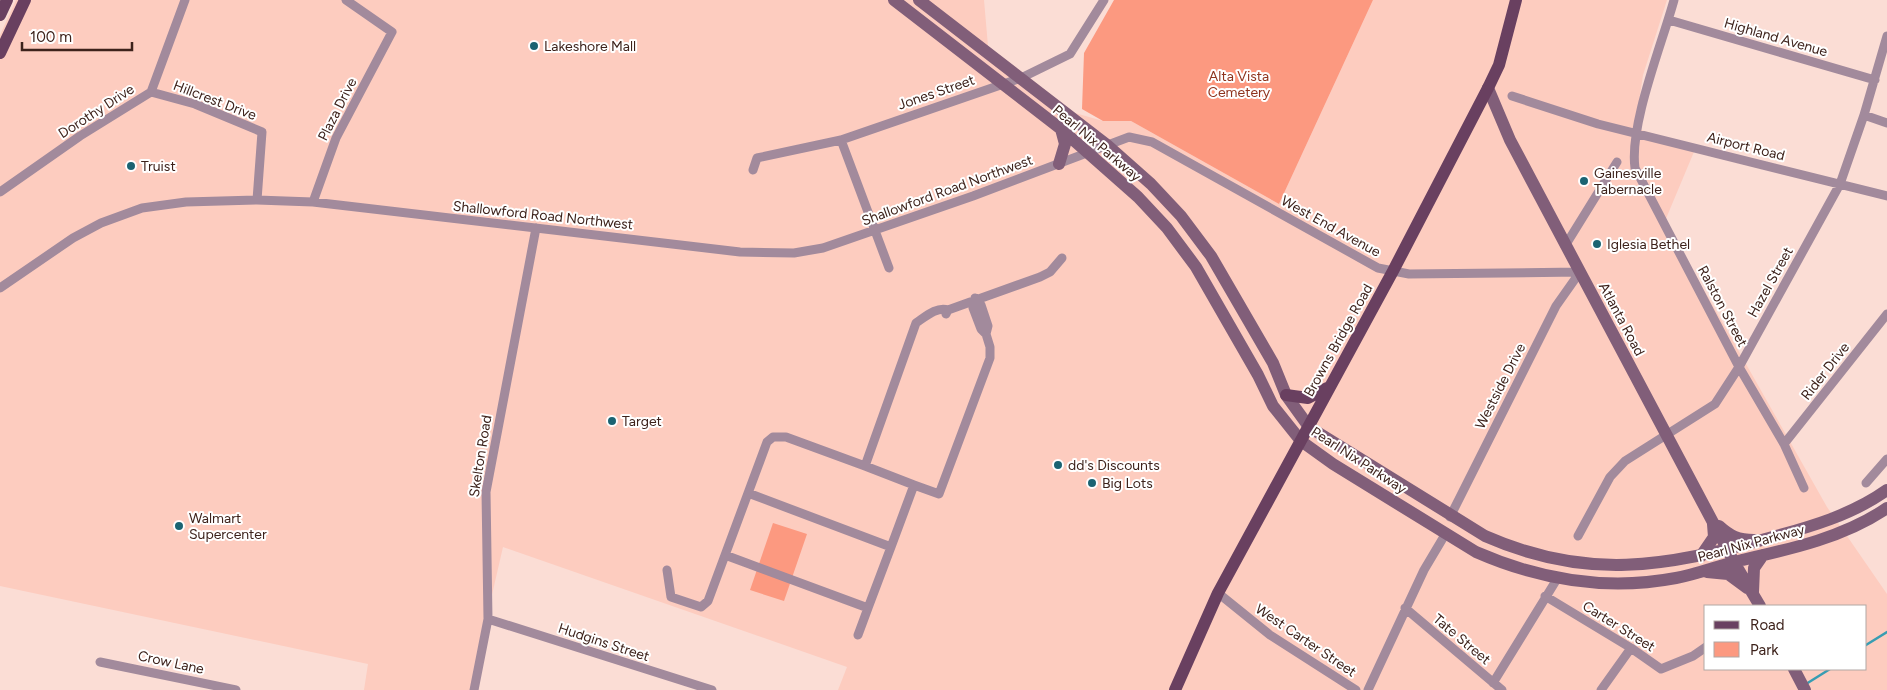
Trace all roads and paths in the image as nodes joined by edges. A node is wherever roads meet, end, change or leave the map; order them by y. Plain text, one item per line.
1 (6, 0) edge
2 (25, 0) edge
3 (186, 0) edge
4 (346, 0) edge
5 (894, 0) edge
6 (919, 0) edge
7 (1104, 0) edge
8 (1516, 0) edge
9 (1674, 0) edge
10 (0, 15) edge
11 (1669, 20) junction
12 (1887, 36) edge
13 (0, 53) edge
14 (1022, 78) junction
15 (1875, 80) junction
16 (1002, 84) junction
17 (1488, 88) junction
18 (151, 92) junction
19 (1512, 96) dead end
20 (1864, 115) junction
21 (1887, 123) edge
22 (1061, 130) junction
23 (1637, 133) junction
24 (841, 140) junction
25 (1107, 145) junction
26 (1088, 153) junction
27 (1617, 162) dead end
28 (1059, 164) junction
29 (753, 170) dead end
30 (1840, 184) junction
31 (0, 192) edge
32 (1887, 196) edge
33 (257, 200) junction
34 (313, 202) junction
35 (536, 228) junction
36 (874, 232) junction
37 (1567, 243) junction
38 (1062, 258) dead end
39 (889, 268) dead end
40 (1393, 271) junction
41 (1580, 272) junction
42 (1, 285) edge
43 (976, 300) junction
44 (1887, 314) edge
45 (1739, 367) junction
46 (1327, 388) junction
47 (1286, 395) junction
48 (1308, 427) junction
49 (1666, 435) junction
50 (1301, 441) junction
51 (1784, 444) junction
52 (1887, 459) edge
53 (865, 466) junction
54 (1866, 483) dead end
55 (914, 484) junction
56 (1804, 488) dead end
57 (1887, 490) edge
58 (748, 493) junction
59 (1887, 508) edge
60 (1450, 516) junction
61 (1713, 521) junction
62 (1446, 533) junction
63 (1578, 536) dead end
64 (1762, 540) junction
65 (891, 547) junction
66 (725, 555) junction
67 (1764, 555) junction
68 (1701, 556) junction
69 (1731, 556) junction
70 (667, 570) dead end
71 (1702, 571) junction
72 (1557, 579) junction
73 (1753, 592) junction
74 (1218, 593) junction
75 (1545, 596) junction
76 (1760, 605) edge
77 (868, 608) junction
78 (1405, 608) junction
79 (488, 619) junction
80 (858, 635) dead end
81 (1631, 648) junction
82 (1704, 648) edge
83 (100, 662) dead end
84 (1795, 670) edge
85 (1494, 683) junction
86 (236, 690) edge
87 (474, 690) edge
88 (712, 690) edge
89 (1175, 690) edge
90 (1356, 690) edge
91 (1368, 690) edge
92 (1502, 690) edge
93 (1601, 690) edge
94 (1805, 690) edge

1 - 10 main road
2 - 13 main road
3 - 18 street, Dorothy Drive
4 - 34 street, Plaza Drive
5 - 16 main road, Pearl Nix Parkway
6 - 14 main road, Pearl Nix Parkway
7 - 14 street, Jones Street
8 - 17 main road, Browns Bridge Road
9 - 11 street, Ralston Street
11 - 15 street, Highland Avenue
11 - 23 street, Ralston Street
12 - 15 street, Hazel Street
14 - 16 street, Jones Street
14 - 25 main road, Pearl Nix Parkway
15 - 20 street, Hazel Street
16 - 22 main road, Pearl Nix Parkway
16 - 24 street, Jones Street
17 - 37 main road, Atlanta Road
17 - 40 main road, Browns Bridge Road
18 - 31 street, Dorothy Drive
18 - 33 street, Hillcrest Drive
19 - 23 street, Airport Road
20 - 21 street
20 - 30 street, Hazel Street
22 - 26 main road, Pearl Nix Parkway
22 - 28 main road
23 - 30 street, Airport Road
23 - 45 street, Ralston Street
24 - 29 street, Jones Street
24 - 36 street
25 - 26 street, West End Avenue
25 - 40 street, West End Avenue
25 - 47 main road, Pearl Nix Parkway
26 - 28 street, Shallowford Road Northwest
26 - 50 main road, Pearl Nix Parkway
27 - 37 street
28 - 36 street, Shallowford Road Northwest
30 - 32 street, Airport Road
30 - 45 street, Hazel Street
33 - 34 street, Shallowford Road Northwest
33 - 42 street, Shallowford Road Northwest
34 - 35 street, Shallowford Road Northwest
35 - 36 street, Shallowford Road Northwest
35 - 79 street, Skelton Road
36 - 39 street
37 - 41 main road, Atlanta Road
38 - 43 street
40 - 41 street, West End Avenue
40 - 46 main road, Browns Bridge Road
41 - 49 main road, Atlanta Road
41 - 60 street, Westside Drive
43 - 53 street
43 - 55 street
44 - 51 street, Rider Drive
45 - 49 street, Hazel Street
45 - 51 street, Ralston Street
46 - 47 main road
46 - 48 main road, Browns Bridge Road
47 - 48 main road, Pearl Nix Parkway
48 - 50 main road, Browns Bridge Road
48 - 60 main road, Pearl Nix Parkway
49 - 61 main road, Atlanta Road
49 - 63 street, Hazel Street
50 - 62 main road, Pearl Nix Parkway
50 - 74 main road, Browns Bridge Road
51 - 56 street, Ralston Street
52 - 54 street
53 - 55 street
53 - 58 street
55 - 65 street
57 - 64 main road, Pearl Nix Parkway
58 - 65 street
58 - 66 street
59 - 67 main road, Pearl Nix Parkway
60 - 68 main road, Pearl Nix Parkway
61 - 64 main road
61 - 68 main road
61 - 69 main road, Atlanta Road
62 - 72 main road, Pearl Nix Parkway
62 - 78 street
64 - 69 main road, Pearl Nix Parkway
65 - 77 street
66 - 70 street
66 - 77 street
67 - 69 main road, Pearl Nix Parkway
67 - 73 main road
68 - 69 main road, Pearl Nix Parkway
69 - 71 main road, Pearl Nix Parkway
69 - 73 main road, Atlanta Road
71 - 72 main road, Pearl Nix Parkway
71 - 73 main road
72 - 75 street
73 - 76 main road, Atlanta Road
74 - 89 main road, Browns Bridge Road
74 - 90 street, West Carter Street
75 - 81 street, Carter Street
75 - 85 street
77 - 80 street
78 - 85 street, Tate Street
78 - 91 street
79 - 87 street, Skelton Road
79 - 88 street, Hudgins Street
81 - 82 street, Carter Street
81 - 93 street
83 - 86 street, Crow Lane
84 - 94 main road
85 - 92 street, Tate Street

